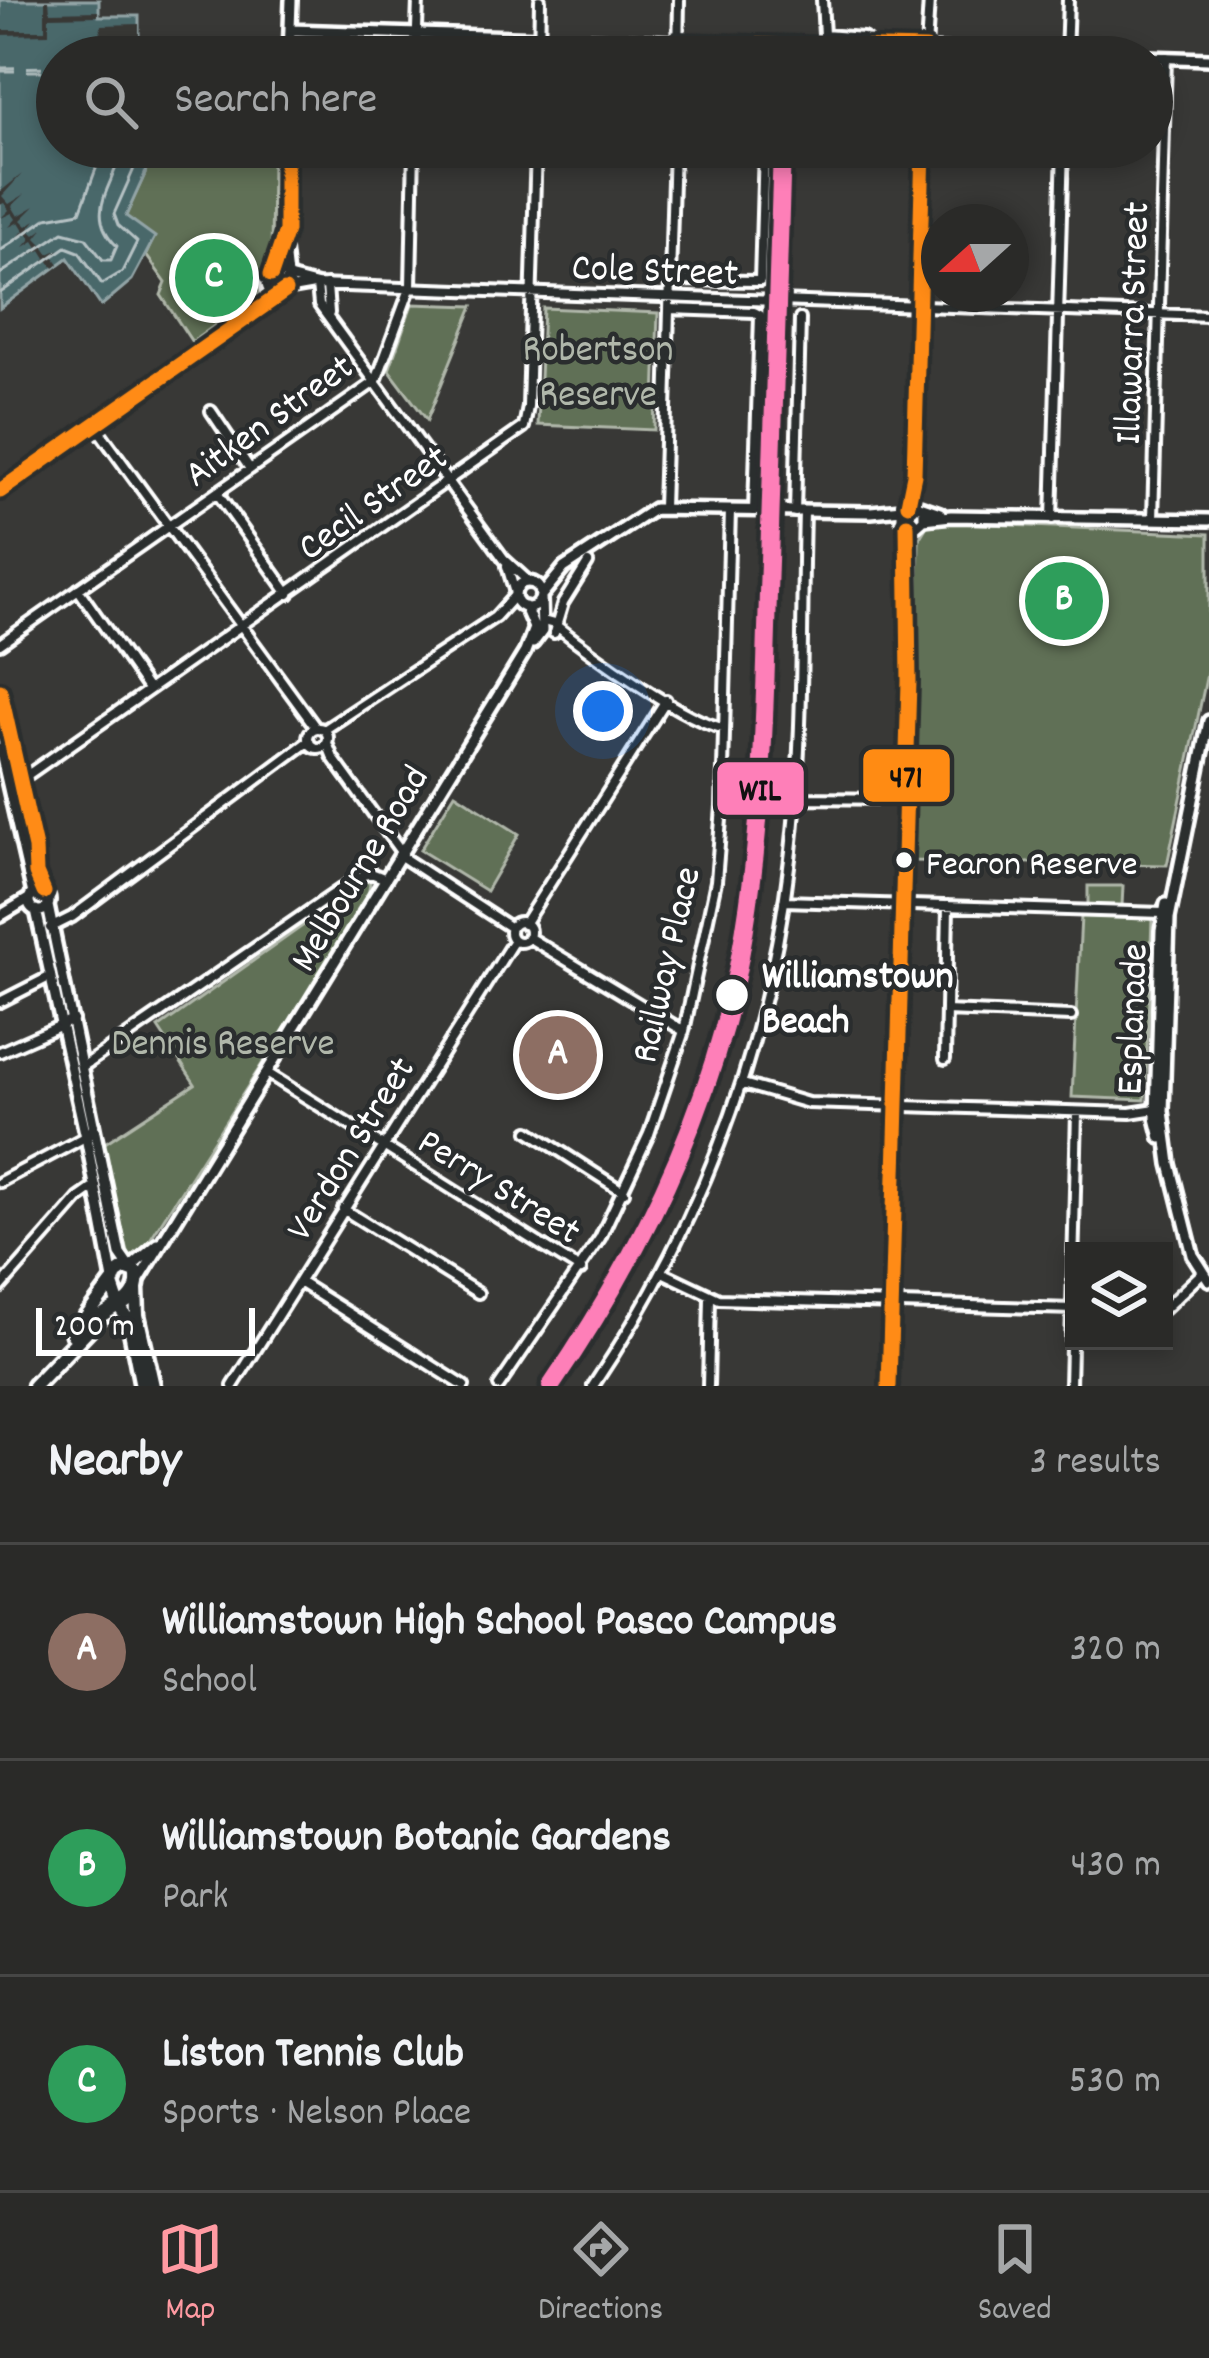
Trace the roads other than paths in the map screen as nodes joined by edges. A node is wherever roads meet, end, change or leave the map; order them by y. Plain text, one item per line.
1 (291, 0) edge
2 (418, 0) edge
3 (540, 0) edge
4 (679, 0) edge
5 (822, 0) edge
6 (929, 0) edge
7 (1068, 0) edge
8 (290, 30) junction
9 (417, 35) junction
10 (290, 36) edge
11 (448, 36) edge
12 (540, 36) edge
13 (677, 36) edge
14 (837, 36) edge
15 (927, 36) edge
16 (1067, 36) edge
17 (1173, 57) edge
18 (1209, 58) edge
19 (285, 168) edge
20 (414, 168) edge
21 (535, 168) edge
22 (673, 168) edge
23 (763, 168) edge
24 (922, 168) edge
25 (1062, 168) edge
26 (1163, 168) edge
27 (283, 242) junction
28 (287, 277) junction
29 (269, 279) junction
30 (670, 280) junction
31 (320, 285) junction
32 (411, 286) junction
33 (285, 291) junction
34 (532, 292) junction
35 (670, 297) junction
36 (919, 306) junction
37 (670, 309) junction
38 (1059, 310) junction
39 (1159, 314) junction
40 (251, 316) junction
41 (1209, 316) edge
42 (800, 319) dead end
43 (376, 381) junction
44 (211, 411) dead end
45 (93, 423) junction
46 (250, 469) junction
47 (448, 481) junction
48 (0, 487) edge
49 (217, 492) junction
50 (663, 508) junction
51 (730, 510) junction
52 (754, 511) junction
53 (800, 512) junction
54 (913, 514) junction
55 (1052, 519) junction
56 (1153, 519) junction
57 (1209, 520) edge
58 (167, 526) junction
59 (504, 559) junction
60 (588, 563) dead end
61 (564, 568) junction
62 (530, 582) junction
63 (78, 589) junction
64 (289, 594) junction
65 (515, 594) junction
66 (541, 597) junction
67 (524, 607) junction
68 (495, 617) junction
69 (240, 626) junction
70 (546, 627) junction
71 (0, 644) edge
72 (148, 689) junction
73 (0, 691) edge
74 (666, 700) junction
75 (1209, 721) edge
76 (724, 728) junction
77 (318, 738) junction
78 (0, 752) edge
79 (13, 778) junction
80 (795, 798) junction
81 (906, 799) junction
82 (400, 853) junction
83 (386, 879) junction
84 (35, 901) junction
85 (784, 901) junction
86 (903, 904) junction
87 (948, 906) junction
88 (1166, 913) junction
89 (1, 915) edge
90 (524, 924) junction
91 (511, 928) junction
92 (47, 929) junction
93 (528, 938) junction
94 (514, 940) junction
95 (50, 976) junction
96 (0, 1002) edge
97 (946, 1011) junction
98 (1071, 1016) dead end
99 (67, 1022) junction
100 (684, 1031) junction
101 (0, 1052) edge
102 (945, 1059) dead end
103 (82, 1067) junction
104 (267, 1073) junction
105 (743, 1084) junction
106 (897, 1106) junction
107 (1077, 1112) junction
108 (1158, 1112) junction
109 (94, 1125) junction
110 (529, 1131) dead end
111 (86, 1136) junction
112 (384, 1147) junction
113 (0, 1182) edge
114 (96, 1186) junction
115 (624, 1192) junction
116 (344, 1208) junction
117 (165, 1236) junction
118 (1074, 1242) edge
119 (130, 1268) junction
120 (581, 1270) junction
121 (662, 1272) junction
122 (1206, 1276) edge
123 (112, 1281) junction
124 (299, 1282) junction
125 (137, 1285) junction
126 (0, 1288) edge
127 (478, 1293) dead end
128 (710, 1298) junction
129 (1173, 1302) edge
130 (891, 1304) junction
131 (118, 1306) junction
132 (1065, 1309) edge
133 (1071, 1350) edge
134 (47, 1370) junction
135 (34, 1386) edge
136 (142, 1386) edge
137 (153, 1386) edge
138 (233, 1386) edge
139 (464, 1386) edge
140 (499, 1386) edge
141 (593, 1386) edge
142 (708, 1386) edge
143 (889, 1386) edge
144 (1070, 1386) edge

1 - 8 street
2 - 9 street
3 - 12 street
4 - 13 street
5 - 14 street
6 - 15 street
7 - 16 street
8 - 9 street
8 - 10 street
9 - 11 street
17 - 18 street
19 - 27 street
20 - 32 street, Aitken Street
21 - 34 street, Cecil Street
22 - 30 street
23 - 30 street
24 - 36 street
25 - 38 street
26 - 39 street, Illawarra Street
27 - 28 street
27 - 29 street
28 - 29 street
28 - 31 street, Cole Street
28 - 33 street
29 - 33 street
29 - 40 street
30 - 35 street
31 - 32 street, Cole Street
31 - 33 street, Cole Street
31 - 43 street
32 - 34 street, Cole Street
32 - 43 street, Aitken Street
33 - 40 street
34 - 35 street, Cole Street
34 - 47 street, Cecil Street
35 - 36 street, Cole Street
35 - 37 street
36 - 38 street, Cole Street
36 - 54 street
37 - 50 street
37 - 52 street
38 - 39 street, Cole Street
38 - 55 street
39 - 41 street, Cole Street
39 - 56 street, Illawarra Street
40 - 45 street
42 - 53 street
43 - 46 street, Aitken Street
43 - 47 street
44 - 46 street
45 - 48 street
45 - 58 street
46 - 49 street, Aitken Street
47 - 59 street
47 - 64 street, Cecil Street
49 - 58 street, Aitken Street
49 - 64 street
50 - 51 street
50 - 61 street
51 - 52 street
51 - 76 street, Railway Place
52 - 53 street
53 - 54 street
53 - 80 street
54 - 55 street
54 - 81 street
55 - 56 street
56 - 57 street
58 - 63 street, Aitken Street
58 - 69 street
59 - 62 street
59 - 65 street
60 - 70 street, Melbourne Road
61 - 62 street
61 - 66 street
62 - 65 street
62 - 66 street
63 - 71 street, Aitken Street
63 - 72 street
64 - 69 street, Cecil Street
65 - 67 street
65 - 68 street
66 - 67 street
66 - 70 street
67 - 68 street
67 - 70 street
68 - 77 street
69 - 72 street, Cecil Street
69 - 77 street
70 - 74 street
70 - 82 street, Melbourne Road
72 - 79 street, Cecil Street
73 - 79 street
74 - 76 street
74 - 90 street
75 - 88 street, Esplanade
76 - 100 street, Railway Place
77 - 82 street
77 - 92 street
78 - 79 street
79 - 84 street
80 - 81 street
80 - 85 street
81 - 86 street
82 - 83 street, Melbourne Road
82 - 91 street
83 - 103 street
83 - 104 street, Melbourne Road
84 - 89 street
84 - 92 street
84 - 92 street
85 - 86 street
85 - 105 street
86 - 87 street
86 - 106 street
87 - 88 street
87 - 97 street
88 - 108 street, Esplanade
90 - 91 street
90 - 93 street
91 - 94 street
92 - 95 street
92 - 99 street
93 - 94 street
93 - 100 street
94 - 112 street, Verdon Street
95 - 96 street
95 - 99 street
97 - 98 street
97 - 102 street
99 - 101 street
99 - 103 street
99 - 111 street
100 - 115 street, Railway Place
103 - 109 street
104 - 112 street, Perry Street
104 - 117 street, Melbourne Road
105 - 106 street
105 - 121 street
106 - 107 street
106 - 130 street
107 - 108 street
107 - 118 street
108 - 122 street, Esplanade
109 - 111 street
109 - 119 street
110 - 115 street
111 - 113 street
111 - 114 street
112 - 116 street, Verdon Street
112 - 120 street, Perry Street
114 - 123 street
114 - 126 street
115 - 120 street, Railway Place
116 - 124 street, Verdon Street
116 - 127 street
117 - 119 street, Melbourne Road
117 - 125 street, Melbourne Road
119 - 123 main road
119 - 125 main road
120 - 140 street, Railway Place
121 - 128 street
121 - 141 street
122 - 129 street
123 - 131 main road
123 - 134 main road
124 - 138 street, Verdon Street
124 - 139 street
125 - 131 main road
125 - 137 main road
128 - 130 street
128 - 142 street
130 - 132 street
130 - 143 street
131 - 134 main road
131 - 136 main road
133 - 144 street
134 - 135 main road

